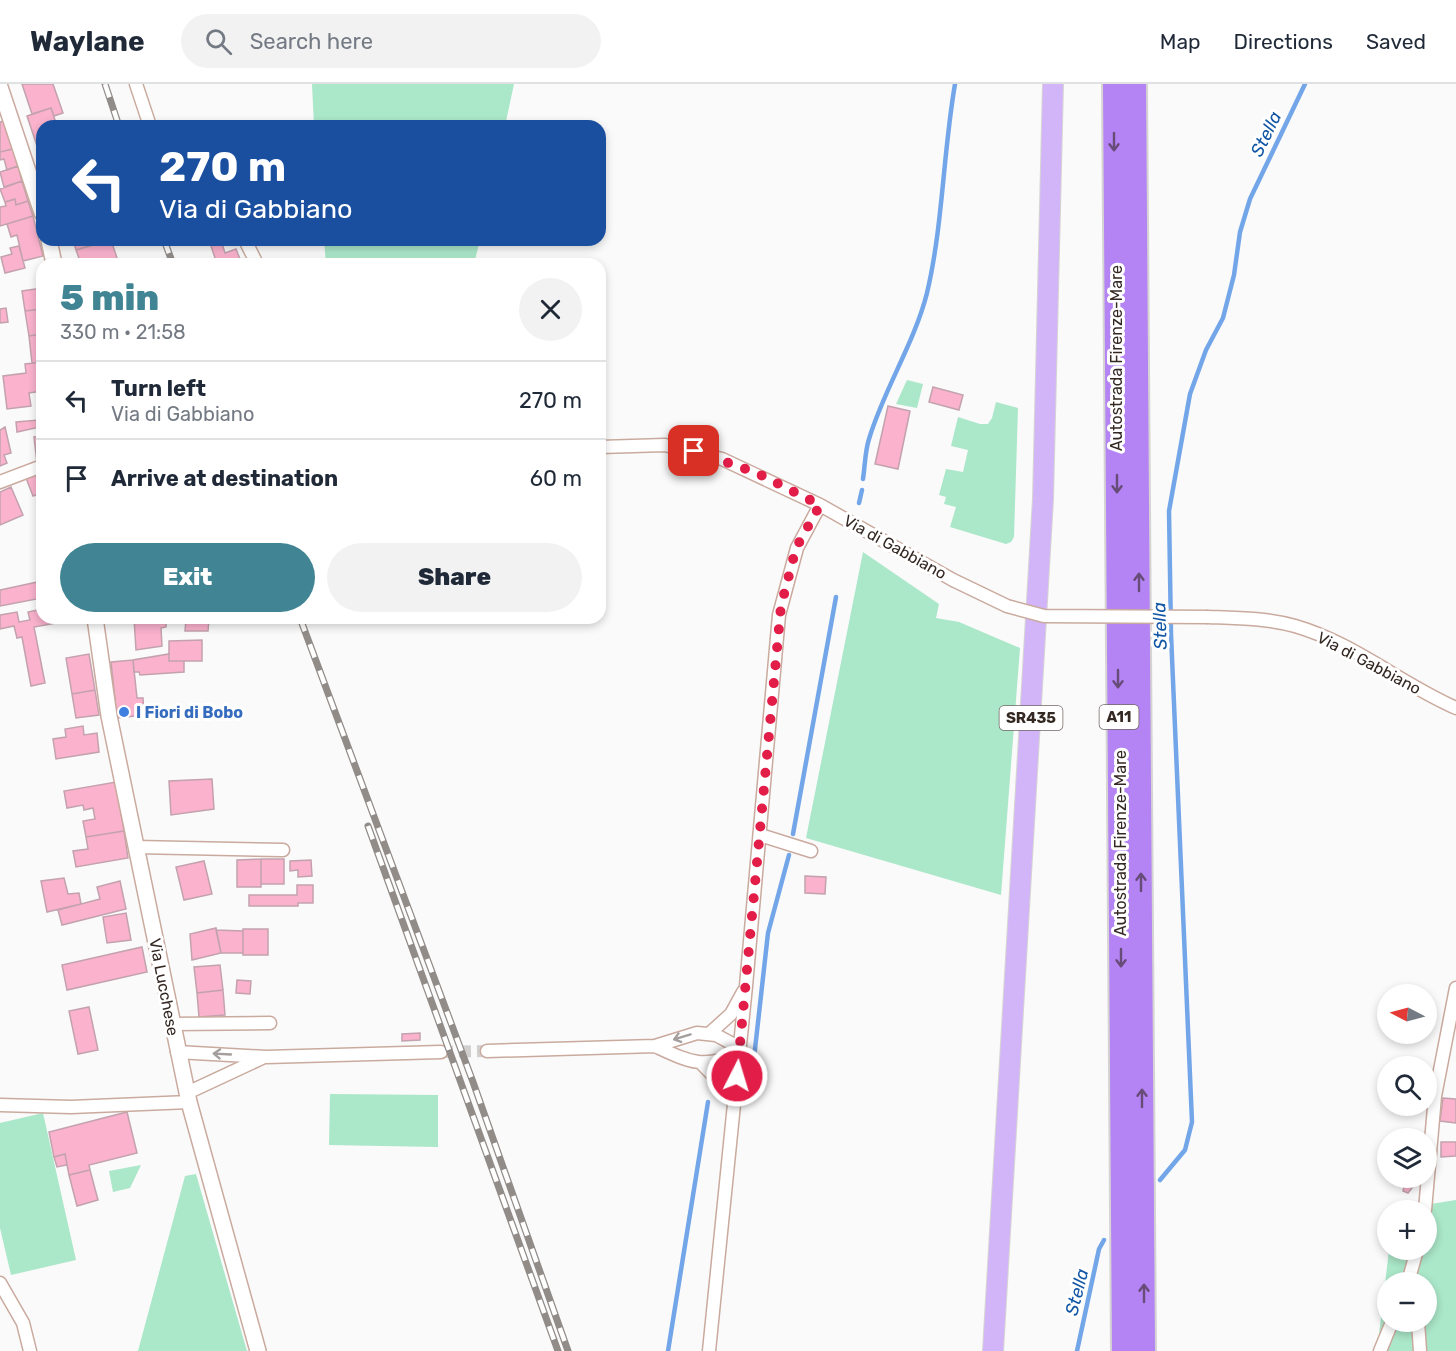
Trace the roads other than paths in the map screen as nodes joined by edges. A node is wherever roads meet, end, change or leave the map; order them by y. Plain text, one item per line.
1 (136, 84) edge
2 (1053, 84) edge
3 (1114, 84) edge
4 (1135, 84) edge
5 (0, 87) edge
6 (148, 120) edge
7 (36, 195) edge
8 (606, 447) edge
9 (36, 468) edge
10 (0, 482) edge
11 (820, 505) junction
12 (97, 624) edge
13 (1456, 708) edge
14 (760, 835) junction
15 (136, 847) junction
16 (283, 849) dead end
17 (811, 851) dead end
18 (746, 986) junction
19 (1456, 988) edge
20 (270, 1023) dead end
21 (171, 1024) junction
22 (710, 1033) junction
23 (655, 1046) junction
24 (487, 1051) tunnel mouth
25 (740, 1051) junction
26 (177, 1052) junction
27 (441, 1052) tunnel mouth
28 (266, 1057) junction
29 (702, 1064) junction
30 (188, 1098) junction
31 (735, 1098) junction
32 (0, 1105) edge
33 (1426, 1200) edge
34 (1414, 1260) edge
35 (1413, 1266) junction
36 (1411, 1272) edge
37 (1416, 1272) edge
38 (0, 1282) edge
39 (1388, 1332) edge
40 (1419, 1332) edge
41 (30, 1351) edge
42 (258, 1351) edge
43 (709, 1351) edge
44 (993, 1351) edge
45 (1123, 1351) edge
46 (1144, 1351) edge
47 (1380, 1351) edge
48 (1420, 1351) edge

1 - 6 street
2 - 44 main road, SR435
3 -> 45 highway, Autostrada Firenze-Mare / A11
46 -> 4 highway, Autostrada Firenze-Mare / A11
5 - 7 street
8 - 11 street, Via di Gabbiano
9 - 10 street
11 - 13 street, Via di Gabbiano, bridge
11 - 14 street
12 - 15 street, Via Lucchese
14 - 17 street
14 - 18 street
15 - 16 street
15 - 21 street, Via Lucchese
18 - 22 street
18 - 25 street
19 - 33 street
20 - 21 street
21 - 26 street, Via Lucchese
22 -> 23 street
22 - 25 street
23 - 24 street
23 - 29 street
25 - 29 street
25 - 31 street
28 -> 26 street
26 - 30 street, Via Lucchese
27 - 28 street
28 - 30 street
29 - 31 street
30 - 32 street
30 - 42 street, Via Lucchese
31 - 43 street
34 - 35 street
35 - 36 street
35 - 37 street
38 - 41 street
39 - 47 street
40 - 48 street

